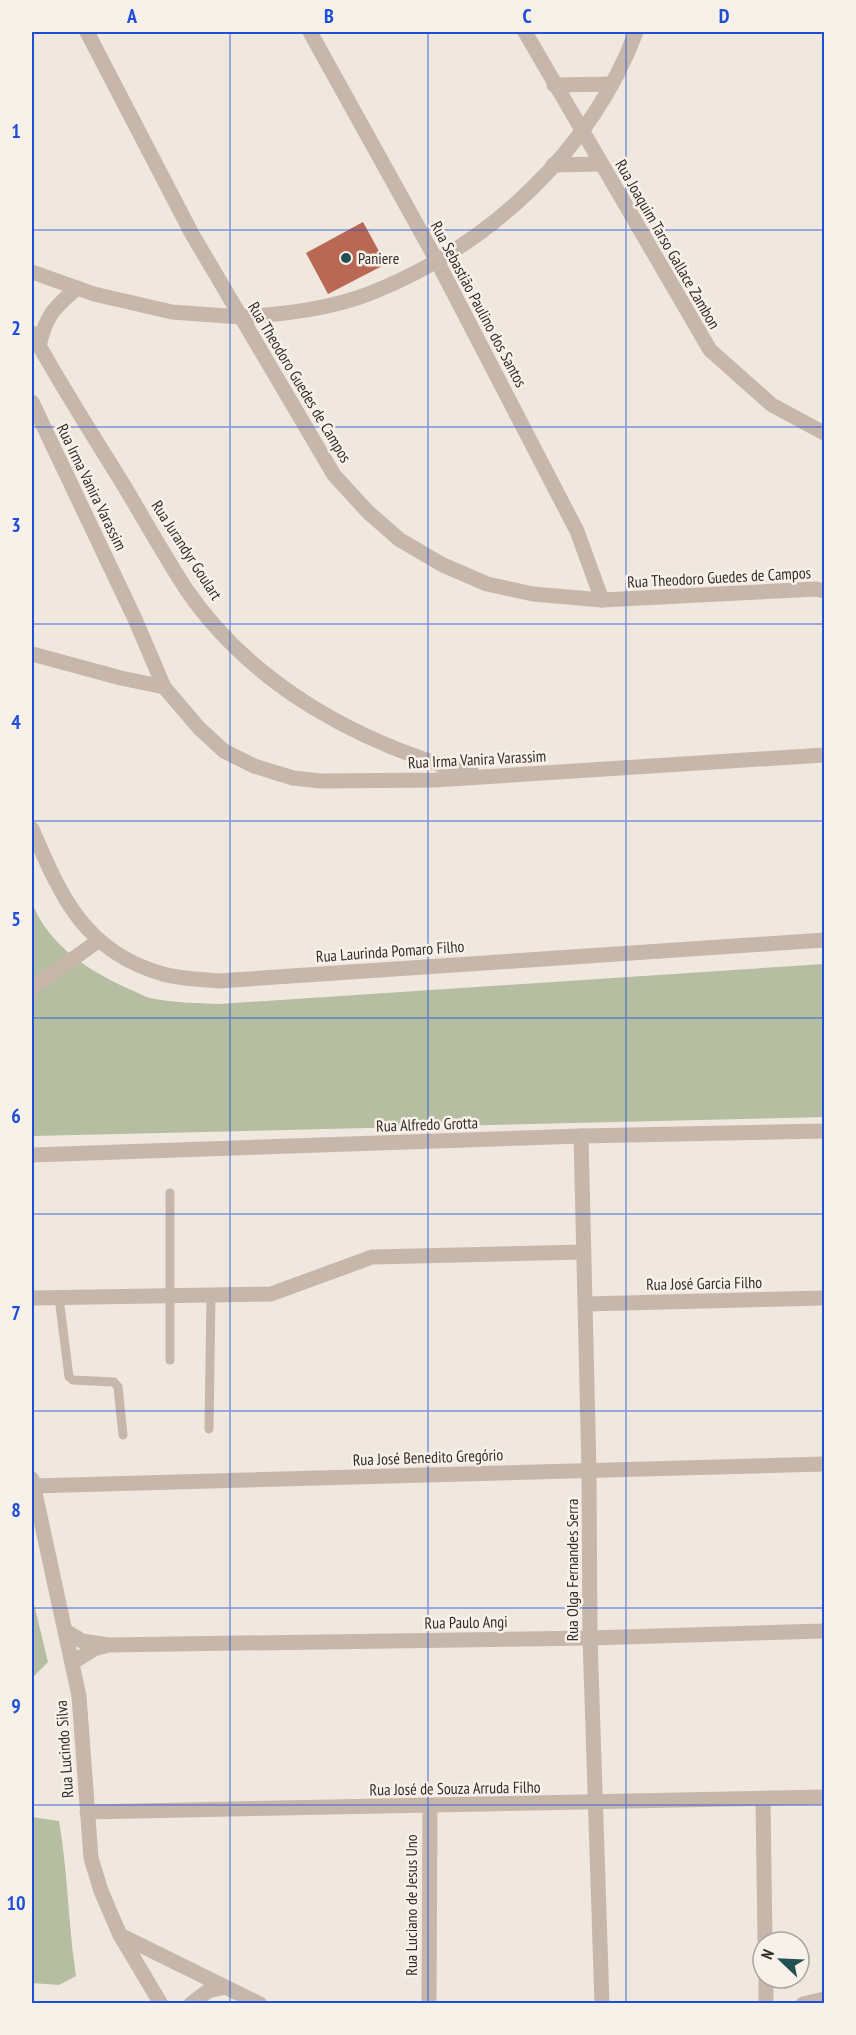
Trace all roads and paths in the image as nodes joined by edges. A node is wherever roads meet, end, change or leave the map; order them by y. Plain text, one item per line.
1 (87, 32) edge
2 (310, 32) edge
3 (525, 32) edge
4 (636, 32) edge
5 (612, 84) junction
6 (554, 85) junction
7 (582, 134) junction
8 (601, 164) junction
9 (553, 165) junction
10 (437, 261) junction
11 (32, 272) edge
12 (77, 288) junction
13 (241, 317) junction
14 (35, 340) edge
15 (32, 402) edge
16 (825, 433) edge
17 (822, 590) edge
18 (602, 600) junction
19 (32, 654) edge
20 (164, 687) junction
21 (825, 754) edge
22 (488, 777) junction
23 (32, 829) edge
24 (825, 940) edge
25 (98, 941) junction
26 (32, 988) edge
27 (825, 1131) edge
28 (581, 1136) junction
29 (32, 1155) edge
30 (170, 1192) dead end
31 (583, 1252) junction
32 (211, 1295) junction
33 (171, 1296) junction
34 (32, 1298) edge
35 (59, 1298) junction
36 (825, 1298) edge
37 (585, 1304) junction
38 (170, 1360) dead end
39 (209, 1429) dead end
40 (123, 1435) dead end
41 (825, 1464) edge
42 (589, 1471) junction
43 (32, 1483) edge
44 (825, 1631) edge
45 (67, 1632) junction
46 (590, 1638) junction
47 (108, 1645) junction
48 (74, 1662) junction
49 (825, 1797) edge
50 (763, 1799) junction
51 (595, 1804) junction
52 (430, 1806) junction
53 (87, 1812) junction
54 (765, 1930) edge
55 (120, 1935) junction
56 (225, 1987) junction
57 (825, 1999) edge
58 (161, 2004) edge
59 (190, 2004) edge
60 (260, 2004) edge
61 (429, 2004) edge
62 (602, 2004) edge
63 (803, 2004) edge

1 - 13 street, Rua Theodoro Guedes de Campos
2 - 10 street, Rua Sebastião Paulino dos Santos
3 - 6 street, Rua Joaquim Tarso Gallace Zambon
4 - 5 street
5 - 6 street
5 - 7 street
6 - 7 street, Rua Joaquim Tarso Gallace Zambon
7 - 8 street, Rua Joaquim Tarso Gallace Zambon
7 - 9 street
8 - 9 street
8 - 16 street, Rua Joaquim Tarso Gallace Zambon
9 - 10 street
10 - 13 street
10 - 18 street, Rua Sebastião Paulino dos Santos
11 - 12 street
12 - 13 street
12 - 14 street, Rua Jurandyr Goulart
13 - 18 street, Rua Theodoro Guedes de Campos
14 - 22 street, Rua Jurandyr Goulart
15 - 20 street, Rua Irma Vanira Varassim
17 - 18 street, Rua Theodoro Guedes de Campos
19 - 20 street
20 - 22 street, Rua Irma Vanira Varassim
21 - 22 street, Rua Irma Vanira Varassim
23 - 25 street, Rua Laurinda Pomaro Filho
24 - 25 street, Rua Laurinda Pomaro Filho
25 - 26 street
27 - 28 street, Rua Alfredo Grotta
28 - 29 street, Rua Alfredo Grotta
28 - 31 street, Rua Olga Fernandes Serra
30 - 33 lane
31 - 32 street
31 - 37 street, Rua Olga Fernandes Serra
32 - 33 street
32 - 39 lane
33 - 35 street
33 - 38 lane
34 - 35 street
35 - 40 lane
36 - 37 street, Rua José Garcia Filho
37 - 42 street, Rua Olga Fernandes Serra
41 - 42 street, Rua José Benedito Gregório
42 - 43 street, Rua José Benedito Gregório
42 - 46 street, Rua Olga Fernandes Serra
43 - 45 street, Rua Lucindo Silva
44 - 46 street, Rua Paulo Angi
45 - 47 street, Rua Paulo Angi
45 - 48 street, Rua Lucindo Silva
46 - 47 street, Rua Paulo Angi
46 - 51 street, Rua Olga Fernandes Serra
47 - 48 street, Rua Paulo Angi
48 - 53 street, Rua Lucindo Silva
49 - 50 street, Rua José de Souza Arruda Filho
50 - 51 street, Rua José de Souza Arruda Filho
50 - 54 street
51 - 52 street, Rua José de Souza Arruda Filho
51 - 62 street, Rua Olga Fernandes Serra
52 - 53 street, Rua José de Souza Arruda Filho
52 - 61 street, Rua Luciano de Jesus Uno
53 - 55 street, Rua Lucindo Silva
55 - 56 street
55 - 58 street, Rua Lucindo Silva
56 - 59 street
56 - 60 street
57 - 63 street

